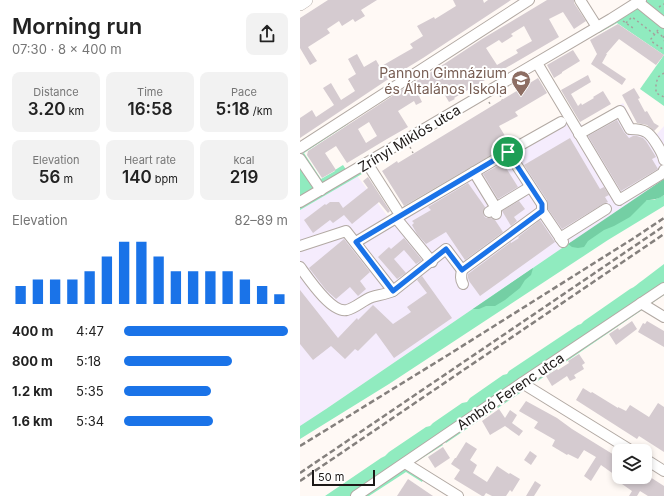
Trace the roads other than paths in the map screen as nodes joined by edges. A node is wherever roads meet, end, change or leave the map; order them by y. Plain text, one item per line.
1 (306, 0) edge
2 (529, 0) edge
3 (580, 0) edge
4 (640, 1) edge
5 (300, 4) edge
6 (664, 23) edge
7 (597, 26) junction
8 (537, 63) junction
9 (561, 122) dead end
10 (579, 134) junction
11 (300, 148) edge
12 (508, 152) junction
13 (663, 153) edge
14 (300, 159) edge
15 (367, 163) junction
16 (664, 170) edge
17 (474, 172) junction
18 (530, 187) junction
19 (321, 190) junction
20 (300, 202) edge
21 (606, 209) dead end
22 (542, 211) junction
23 (396, 214) junction
24 (356, 242) junction
25 (300, 246) edge
26 (432, 262) junction
27 (300, 267) edge
28 (462, 270) junction
29 (463, 284) dead end
30 (664, 288) edge
31 (393, 291) junction
32 (641, 303) junction
33 (664, 317) edge
34 (522, 382) junction
35 (621, 444) edge
36 (405, 463) junction
37 (652, 463) edge
38 (664, 471) edge
39 (356, 496) edge
40 (458, 496) edge

1 - 5 main road
2 - 11 street
3 - 7 street
4 - 6 street
4 - 7 street, Zrínyi Miklós utca
7 - 8 street, Zrínyi Miklós utca
8 - 10 street
8 - 15 street, Zrínyi Miklós utca
9 - 12 street
10 - 13 street
10 - 16 street
12 - 17 street
12 - 18 street
14 - 19 street
15 - 19 street, Zrínyi Miklós utca
15 - 23 street
17 - 18 street
17 - 23 street
18 - 22 street
19 - 20 street, Zrínyi Miklós utca
21 - 22 street
22 - 28 street
23 - 24 street
23 - 26 street
24 - 25 street
24 - 31 street
26 - 28 street
26 - 31 street
27 - 31 street
28 - 29 street
30 - 32 street, Ambró Ferenc utca
32 - 33 street
32 - 34 street, Ambró Ferenc utca
34 - 35 street
34 - 36 street, Ambró Ferenc utca
36 - 39 street, Ambró Ferenc utca
36 - 40 street
37 - 38 street

